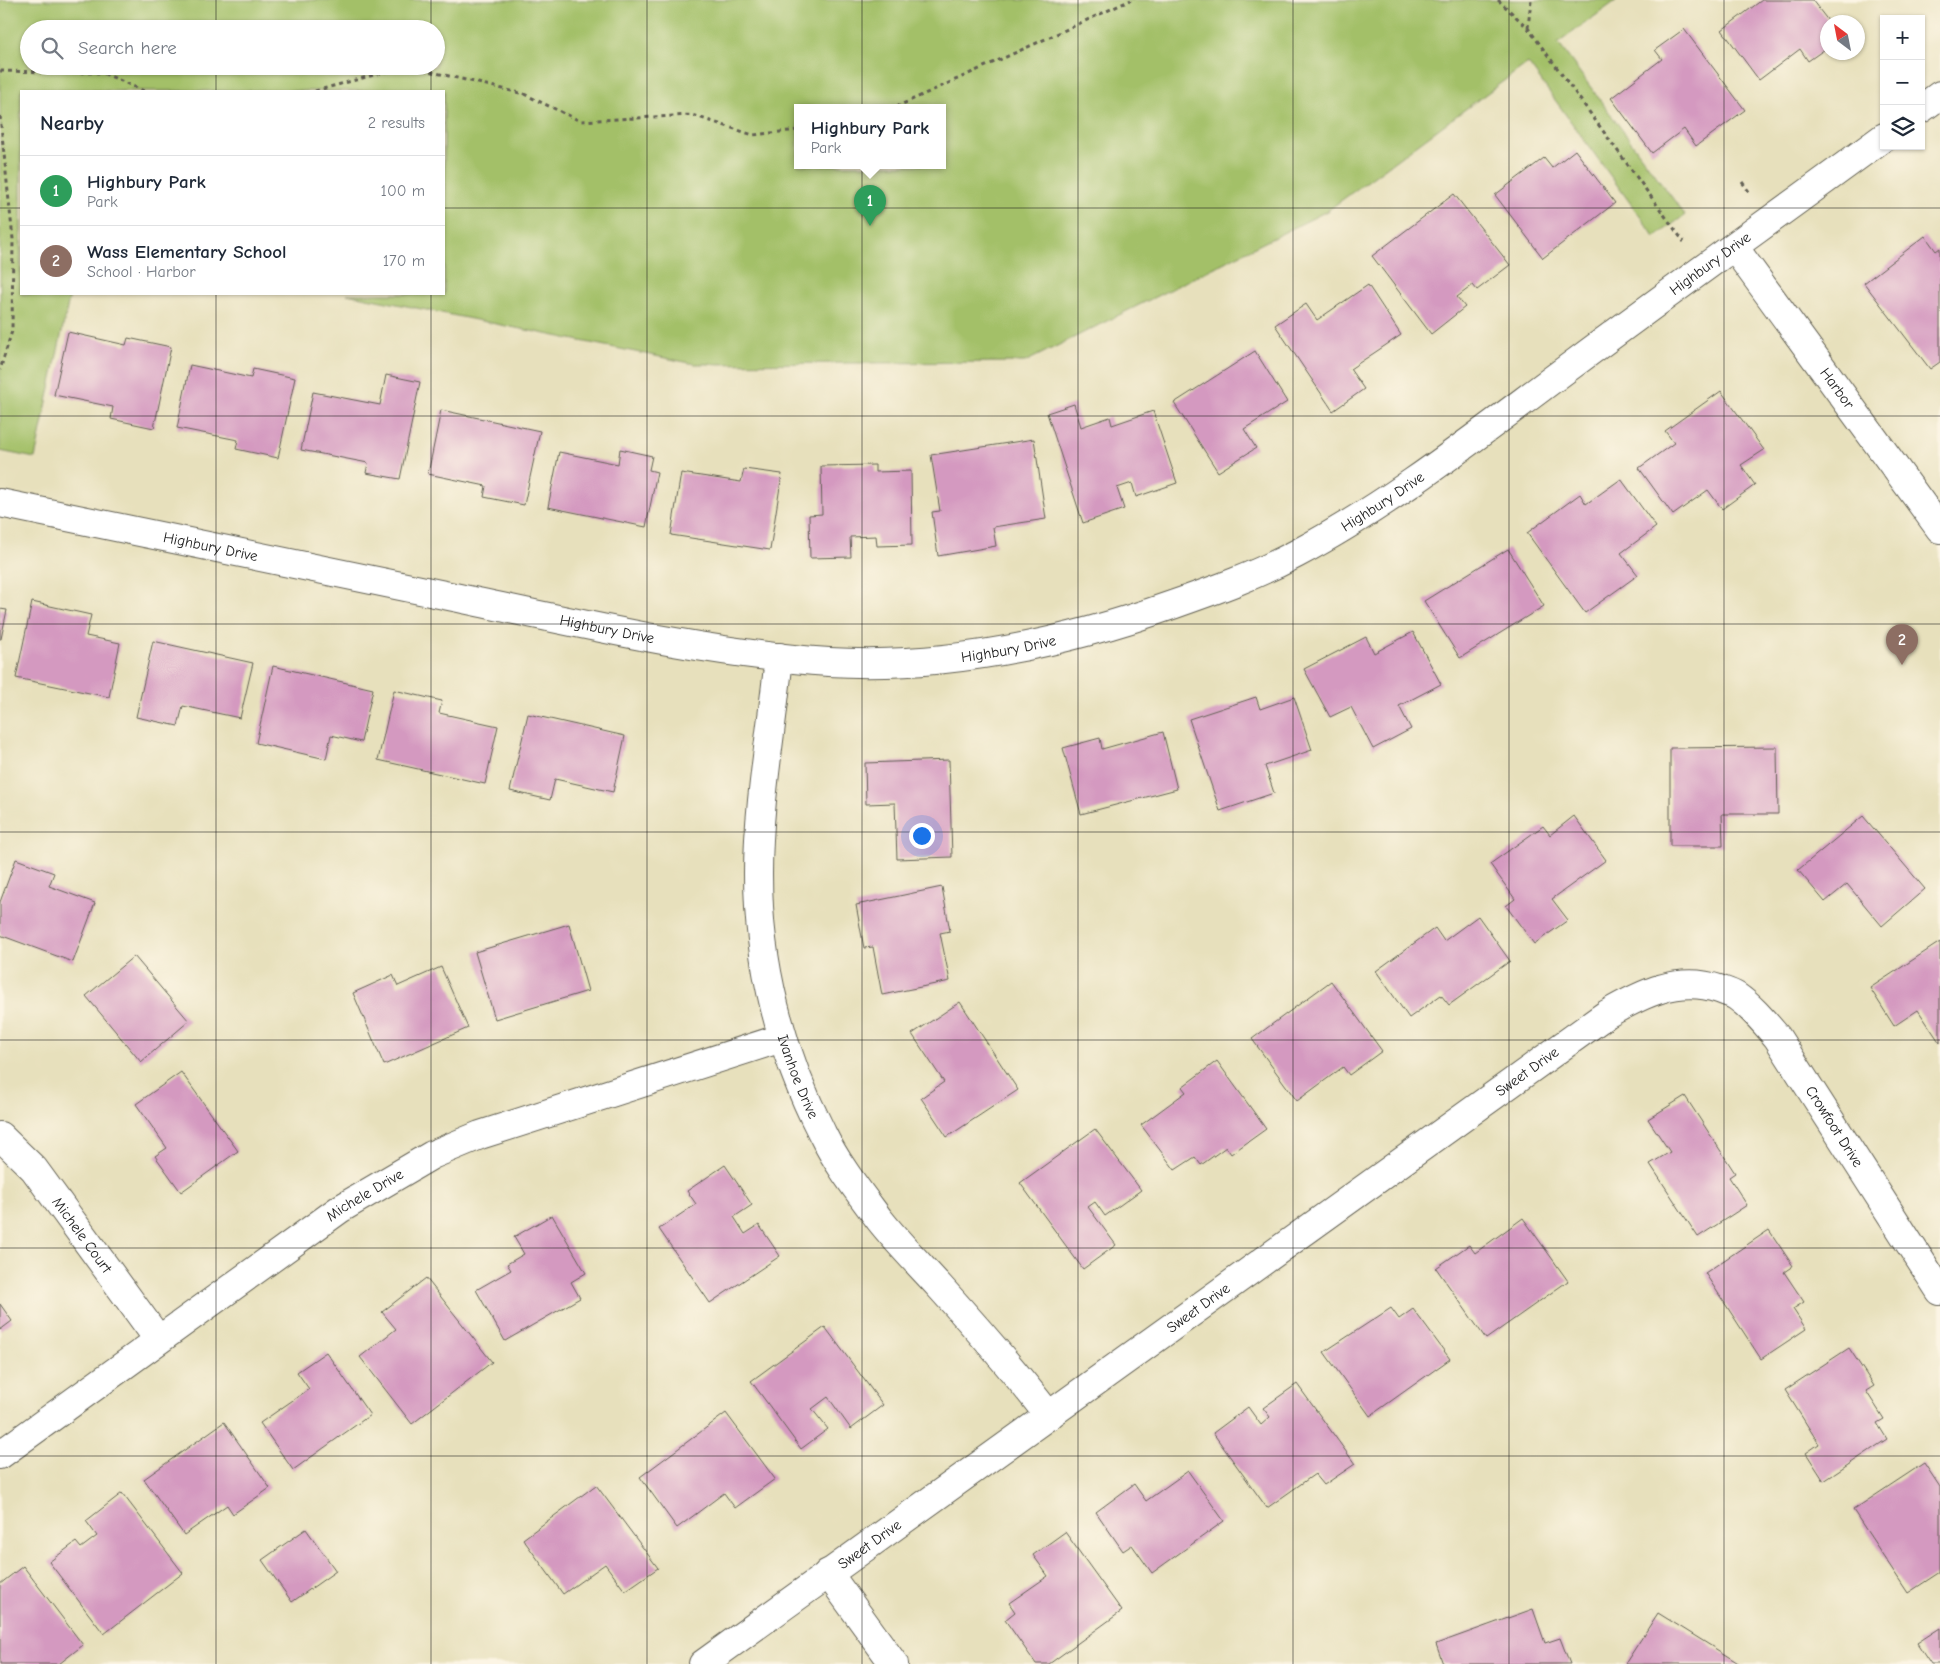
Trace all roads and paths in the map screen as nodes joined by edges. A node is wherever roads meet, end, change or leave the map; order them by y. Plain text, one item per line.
1 (1131, 0) edge
2 (1498, 0) edge
3 (1531, 0) edge
4 (1528, 28) junction
5 (0, 71) edge
6 (20, 72) edge
7 (105, 75) edge
8 (374, 75) edge
9 (445, 75) edge
10 (142, 90) edge
11 (319, 90) edge
12 (1940, 95) edge
13 (903, 104) edge
14 (1925, 106) edge
15 (0, 116) edge
16 (794, 130) edge
17 (1880, 140) edge
18 (1734, 247) junction
19 (1689, 248) dead end
20 (0, 370) edge
21 (0, 503) edge
22 (1940, 530) edge
23 (779, 657) junction
24 (1708, 985) joint
25 (782, 1038) junction
26 (0, 1136) edge
27 (1940, 1291) edge
28 (158, 1340) junction
29 (1049, 1416) junction
30 (0, 1455) edge
31 (828, 1573) junction
32 (703, 1664) edge
33 (894, 1664) edge

1 - 13 path
2 - 4 path
3 - 4 path
4 - 19 path
5 - 6 path
7 - 10 path
8 - 11 path
9 - 16 path
12 - 14 street
15 - 20 path
17 - 18 street, Highbury Drive
18 - 22 street, Harbor
18 - 23 street, Highbury Drive
21 - 23 street, Highbury Drive
23 - 25 street, Ivanhoe Drive
24 - 27 street, Crowfoot Drive
24 - 29 street, Sweet Drive
25 - 28 street, Michele Drive
25 - 29 street, Ivanhoe Drive
26 - 28 street, Michele Court
28 - 30 street, Michele Drive
29 - 31 street, Sweet Drive
31 - 32 street, Sweet Drive
31 - 33 street

